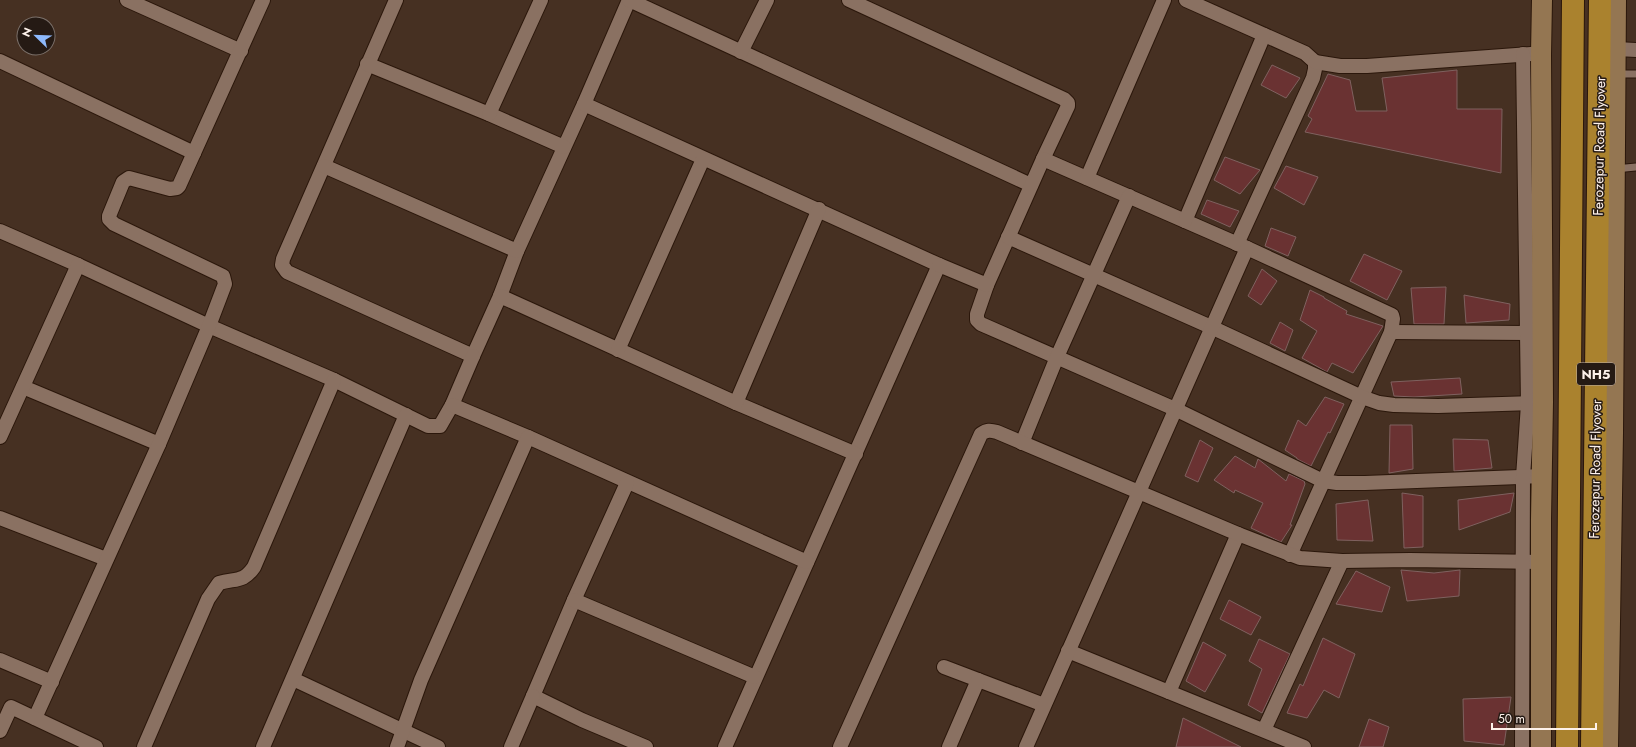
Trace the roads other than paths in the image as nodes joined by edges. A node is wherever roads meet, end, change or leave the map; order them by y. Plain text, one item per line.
1 (127, 0) edge
2 (263, 0) edge
3 (396, 0) edge
4 (541, 0) edge
5 (629, 0) edge
6 (767, 0) edge
7 (849, 0) edge
8 (1164, 0) edge
9 (1186, 0) edge
10 (1542, 0) edge
11 (1573, 0) edge
12 (1600, 0) edge
13 (1616, 0) edge
14 (1264, 34) junction
15 (1626, 50) edge
16 (241, 51) junction
17 (741, 52) junction
18 (1532, 54) junction
19 (0, 61) edge
20 (1315, 62) junction
21 (367, 64) junction
22 (1626, 74) edge
23 (584, 104) junction
24 (489, 114) junction
25 (564, 147) junction
26 (194, 153) junction
27 (703, 159) junction
28 (1043, 159) junction
29 (324, 166) junction
30 (1636, 167) edge
31 (1615, 169) junction
32 (1087, 178) junction
33 (1031, 185) junction
34 (1129, 196) junction
35 (819, 210) junction
36 (1185, 221) junction
37 (0, 231) edge
38 (1008, 237) junction
39 (1242, 246) junction
40 (518, 251) junction
41 (78, 265) junction
42 (939, 265) junction
43 (1094, 275) junction
44 (987, 285) junction
45 (500, 296) junction
46 (209, 326) junction
47 (1211, 327) junction
48 (1391, 332) junction
49 (1535, 333) junction
50 (618, 350) junction
51 (473, 356) junction
52 (1057, 357) junction
53 (334, 380) junction
54 (23, 387) junction
55 (1362, 397) junction
56 (1536, 403) junction
57 (736, 404) junction
58 (452, 405) junction
59 (1175, 409) junction
60 (406, 415) junction
61 (0, 437) edge
62 (528, 437) junction
63 (1022, 443) junction
64 (159, 444) junction
65 (856, 454) junction
66 (1532, 477) junction
67 (1323, 481) junction
68 (627, 482) junction
69 (1139, 492) junction
70 (0, 518) edge
71 (1238, 534) junction
72 (1290, 555) junction
73 (106, 559) junction
74 (1342, 561) junction
75 (807, 562) junction
76 (1532, 562) junction
77 (574, 600) junction
78 (1068, 651) junction
79 (0, 660) edge
80 (944, 666) dead end
81 (755, 677) junction
82 (293, 679) junction
83 (978, 680) junction
84 (52, 682) junction
85 (1169, 692) junction
86 (533, 696) junction
87 (5, 705) edge
88 (1044, 705) junction
89 (35, 718) junction
90 (1264, 730) junction
91 (0, 731) edge
92 (403, 731) junction
93 (96, 747) edge
94 (144, 747) edge
95 (263, 747) edge
96 (396, 747) edge
97 (438, 747) edge
98 (511, 747) edge
99 (646, 747) edge
100 (725, 747) edge
101 (840, 747) edge
102 (949, 747) edge
103 (1026, 747) edge
104 (1304, 747) edge
105 (1522, 747) edge
106 (1541, 747) edge
107 (1567, 747) edge
108 (1592, 747) edge
109 (1608, 747) edge

1 - 16 street
2 - 16 street
3 - 21 street
4 - 24 street
5 - 17 street
5 - 23 street
6 - 17 street
7 - 28 street
8 - 32 street
9 - 14 street
10 - 18 main road
11 - 107 highway, Ferozepur Road Flyover / NH5
12 - 108 highway, Ferozepur Road Flyover / NH5
13 - 15 main road
14 - 20 street
14 - 36 street
15 - 22 main road
16 - 26 street
17 - 33 street
18 - 20 street
18 - 49 main road
19 - 26 street
20 - 39 street
21 - 24 street
21 - 29 street
22 - 31 main road
23 - 25 street
23 - 27 street
24 - 25 street
25 - 40 street
26 - 46 street
27 - 35 street
27 - 50 street
28 - 32 street
28 - 33 street
29 - 40 street
29 - 51 street
30 - 31 lane
31 - 109 main road
32 - 34 street
33 - 38 street
34 - 36 street
34 - 43 street
35 - 42 street
35 - 57 street
36 - 39 street
37 - 41 street
38 - 43 street
38 - 44 street
39 - 47 street
39 - 48 street
40 - 45 street
41 - 46 street
41 - 54 street
42 - 44 street
42 - 65 street
43 - 47 street
43 - 52 street
44 - 52 street
45 - 50 street
45 - 51 street
46 - 53 street
46 - 64 street
47 - 55 street
47 - 59 street
48 - 49 street
48 - 55 street
49 - 56 main road
50 - 57 street
51 - 58 street
52 - 59 street
52 - 63 street
53 - 60 street
53 - 94 street
54 - 61 street
54 - 64 street
55 - 56 street
55 - 67 street
56 - 66 main road
57 - 65 street
58 - 60 street
58 - 62 street
59 - 67 street
59 - 69 street
60 - 82 street
62 - 68 street
62 - 92 street
63 - 69 street
63 - 101 street
64 - 73 street
65 - 75 street
66 - 67 street
66 - 76 main road
67 - 72 street
68 - 75 street
68 - 77 street
69 - 71 street
69 - 78 street
70 - 73 street
71 - 72 street
71 - 85 street
72 - 74 street
73 - 84 street
74 - 76 street
74 - 90 street
75 - 81 street
76 - 105 street
76 - 106 main road
77 - 81 street
77 - 86 street
78 - 85 street
78 - 88 street
79 - 84 street
80 - 83 street
81 - 100 street
82 - 92 street
82 - 95 street
83 - 88 street
83 - 102 street
84 - 89 street
85 - 90 street
86 - 98 street
86 - 99 street
87 - 89 street
87 - 91 street
88 - 103 street
89 - 93 street
90 - 104 street
92 - 96 street
92 - 97 street

